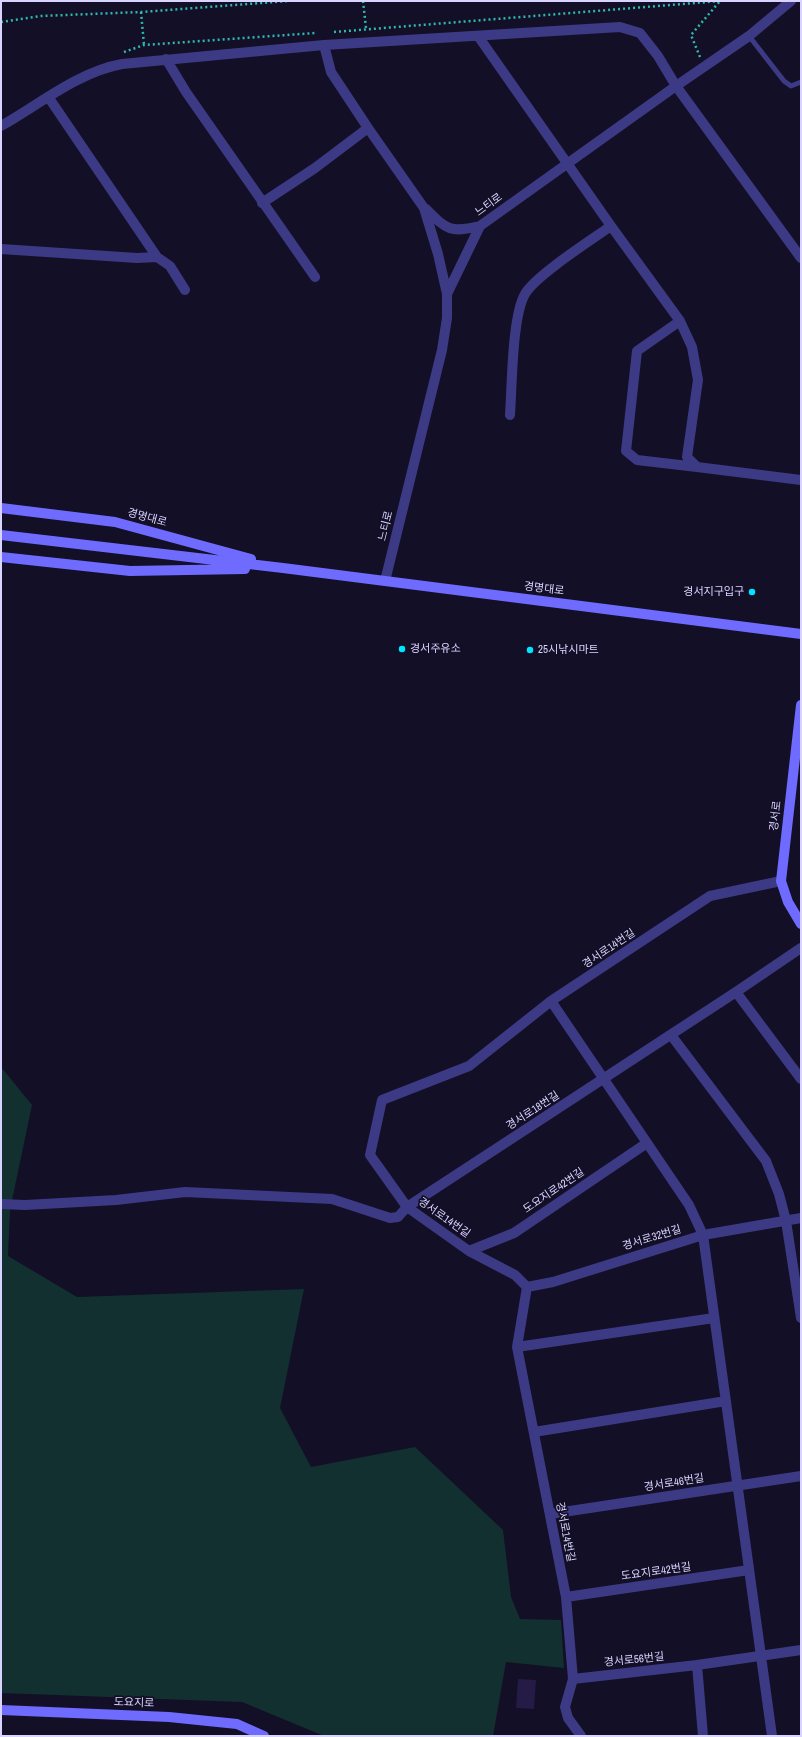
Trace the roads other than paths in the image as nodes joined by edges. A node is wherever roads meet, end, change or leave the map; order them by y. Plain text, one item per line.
1 (791, 1) edge
2 (478, 36) junction
3 (749, 36) junction
4 (324, 45) junction
5 (166, 59) junction
6 (801, 82) edge
7 (676, 86) junction
8 (48, 98) junction
9 (1, 126) edge
10 (368, 128) junction
11 (567, 164) junction
12 (262, 203) junction
13 (424, 208) junction
14 (480, 226) junction
15 (611, 226) junction
16 (1, 249) edge
17 (157, 257) junction
18 (801, 258) edge
19 (315, 277) dead end
20 (185, 290) dead end
21 (447, 294) junction
22 (680, 321) junction
23 (510, 415) dead end
24 (697, 467) junction
25 (801, 480) edge
26 (1, 508) edge
27 (1, 535) edge
28 (1, 557) edge
29 (283, 568) junction
30 (385, 581) junction
31 (801, 634) edge
32 (801, 705) edge
33 (781, 881) junction
34 (801, 924) edge
35 (801, 948) edge
36 (736, 992) junction
37 (551, 1001) junction
38 (671, 1035) junction
39 (604, 1079) junction
40 (801, 1079) edge
41 (647, 1143) junction
42 (1, 1204) edge
43 (407, 1207) junction
44 (801, 1218) edge
45 (786, 1221) junction
46 (703, 1235) junction
47 (470, 1252) junction
48 (527, 1287) junction
49 (714, 1318) junction
50 (801, 1318) edge
51 (517, 1348) junction
52 (726, 1401) junction
53 (534, 1432) junction
54 (801, 1476) edge
55 (738, 1486) junction
56 (550, 1514) junction
57 (749, 1570) junction
58 (566, 1597) junction
59 (801, 1650) edge
60 (761, 1655) junction
61 (697, 1665) junction
62 (573, 1679) junction
63 (1, 1710) edge
64 (264, 1736) edge
65 (581, 1736) edge
66 (703, 1736) edge
67 (772, 1736) edge

1 - 3 street, 느티로
2 - 4 street
2 - 7 street
2 - 11 street
3 - 6 lane
3 - 7 street, 느티로
4 - 5 street
4 - 10 street
5 - 8 street
5 - 12 street
7 - 11 street, 느티로
7 - 18 street
8 - 9 street
8 - 17 street
10 - 12 street
10 - 13 street
11 - 14 street, 느티로
11 - 15 street
12 - 19 street
13 - 14 street
13 - 21 street
14 - 21 street, 느티로
15 - 22 street
15 - 23 street
16 - 17 street
17 - 20 street
21 - 30 street, 느티로
22 - 24 street
22 - 24 street
24 - 25 street
26 - 29 main road, 경명대로
27 - 29 main road, 경명대로
28 - 29 main road, 경명대로
29 - 30 main road, 경명대로
30 - 31 main road, 경명대로
32 - 33 main road, 경서로
33 - 34 main road, 경서로
33 - 37 street, 경서로14번길
35 - 36 street, 경서로18번길
36 - 38 street, 경서로18번길
36 - 40 street
37 - 39 street
37 - 43 street, 경서로14번길
38 - 39 street, 경서로18번길
38 - 45 street
39 - 41 street
39 - 43 street, 경서로18번길
41 - 46 street
41 - 47 street, 도요지로42번길
42 - 43 street, 경서로18번길
43 - 47 street, 경서로14번길
44 - 45 street, 경서로32번길
45 - 46 street, 경서로32번길
45 - 50 street
46 - 48 street, 경서로32번길
46 - 49 street
47 - 48 street, 경서로14번길
48 - 51 street, 경서로14번길
49 - 51 street
49 - 52 street
51 - 53 street, 경서로14번길
52 - 53 street
52 - 55 street
53 - 56 street, 경서로14번길
54 - 55 street, 경서로46번길
55 - 56 street, 경서로46번길
55 - 57 street
56 - 58 street, 경서로14번길
57 - 58 street, 도요지로42번길
57 - 60 street
58 - 62 street, 경서로14번길
59 - 60 street, 경서로56번길
60 - 61 street, 경서로56번길
60 - 67 street
61 - 62 street, 경서로56번길
61 - 66 street
62 - 65 street, 경서로14번길
63 - 64 main road, 도요지로

